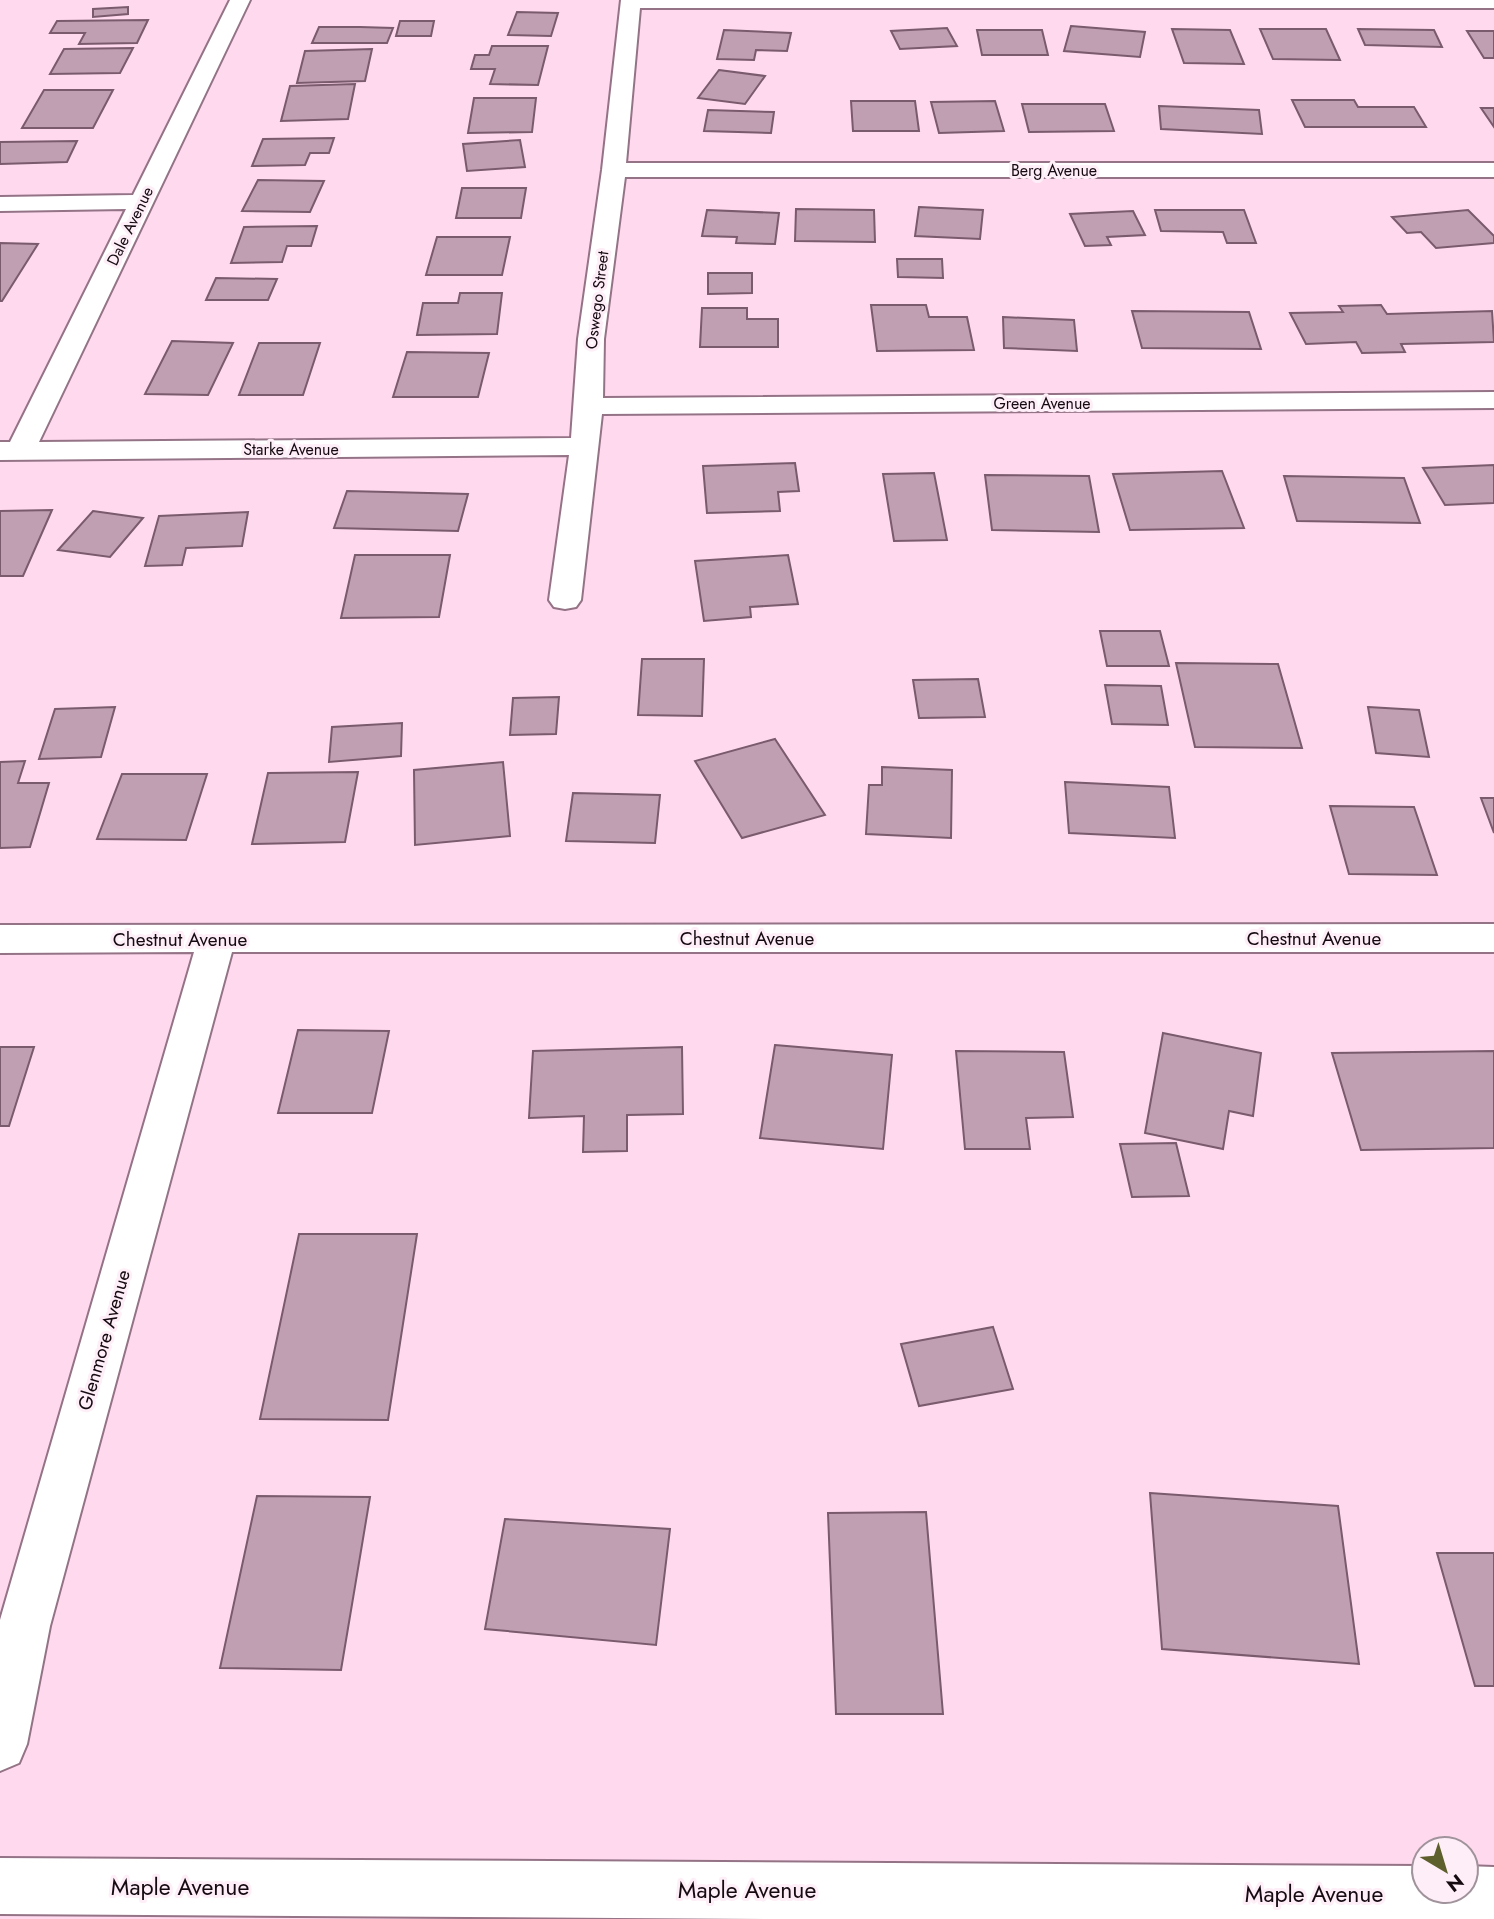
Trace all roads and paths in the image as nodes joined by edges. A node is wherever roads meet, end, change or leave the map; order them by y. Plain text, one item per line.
1 (240, 0) edge
2 (631, 1) edge
3 (1494, 2) edge
4 (614, 170) junction
5 (1494, 170) edge
6 (142, 202) junction
7 (0, 204) edge
8 (1494, 400) edge
9 (589, 406) junction
10 (582, 446) junction
11 (10, 451) edge
12 (565, 600) dead end
13 (1494, 938) edge
14 (0, 939) edge
15 (217, 939) junction
16 (0, 1744) edge
17 (0, 1886) edge
18 (1494, 1895) edge

1 - 6 street, Dale Avenue
2 - 3 street
2 - 4 street, Oswego Street
4 - 5 street, Berg Avenue
4 - 9 street, Oswego Street
6 - 7 street
6 - 11 street, Dale Avenue
8 - 9 street, Green Avenue
9 - 10 street, Oswego Street
10 - 11 street, Starke Avenue
10 - 12 street, Oswego Street
13 - 15 street, Chestnut Avenue
14 - 15 street, Chestnut Avenue
15 - 16 street, Glenmore Avenue
17 - 18 street, Maple Avenue

